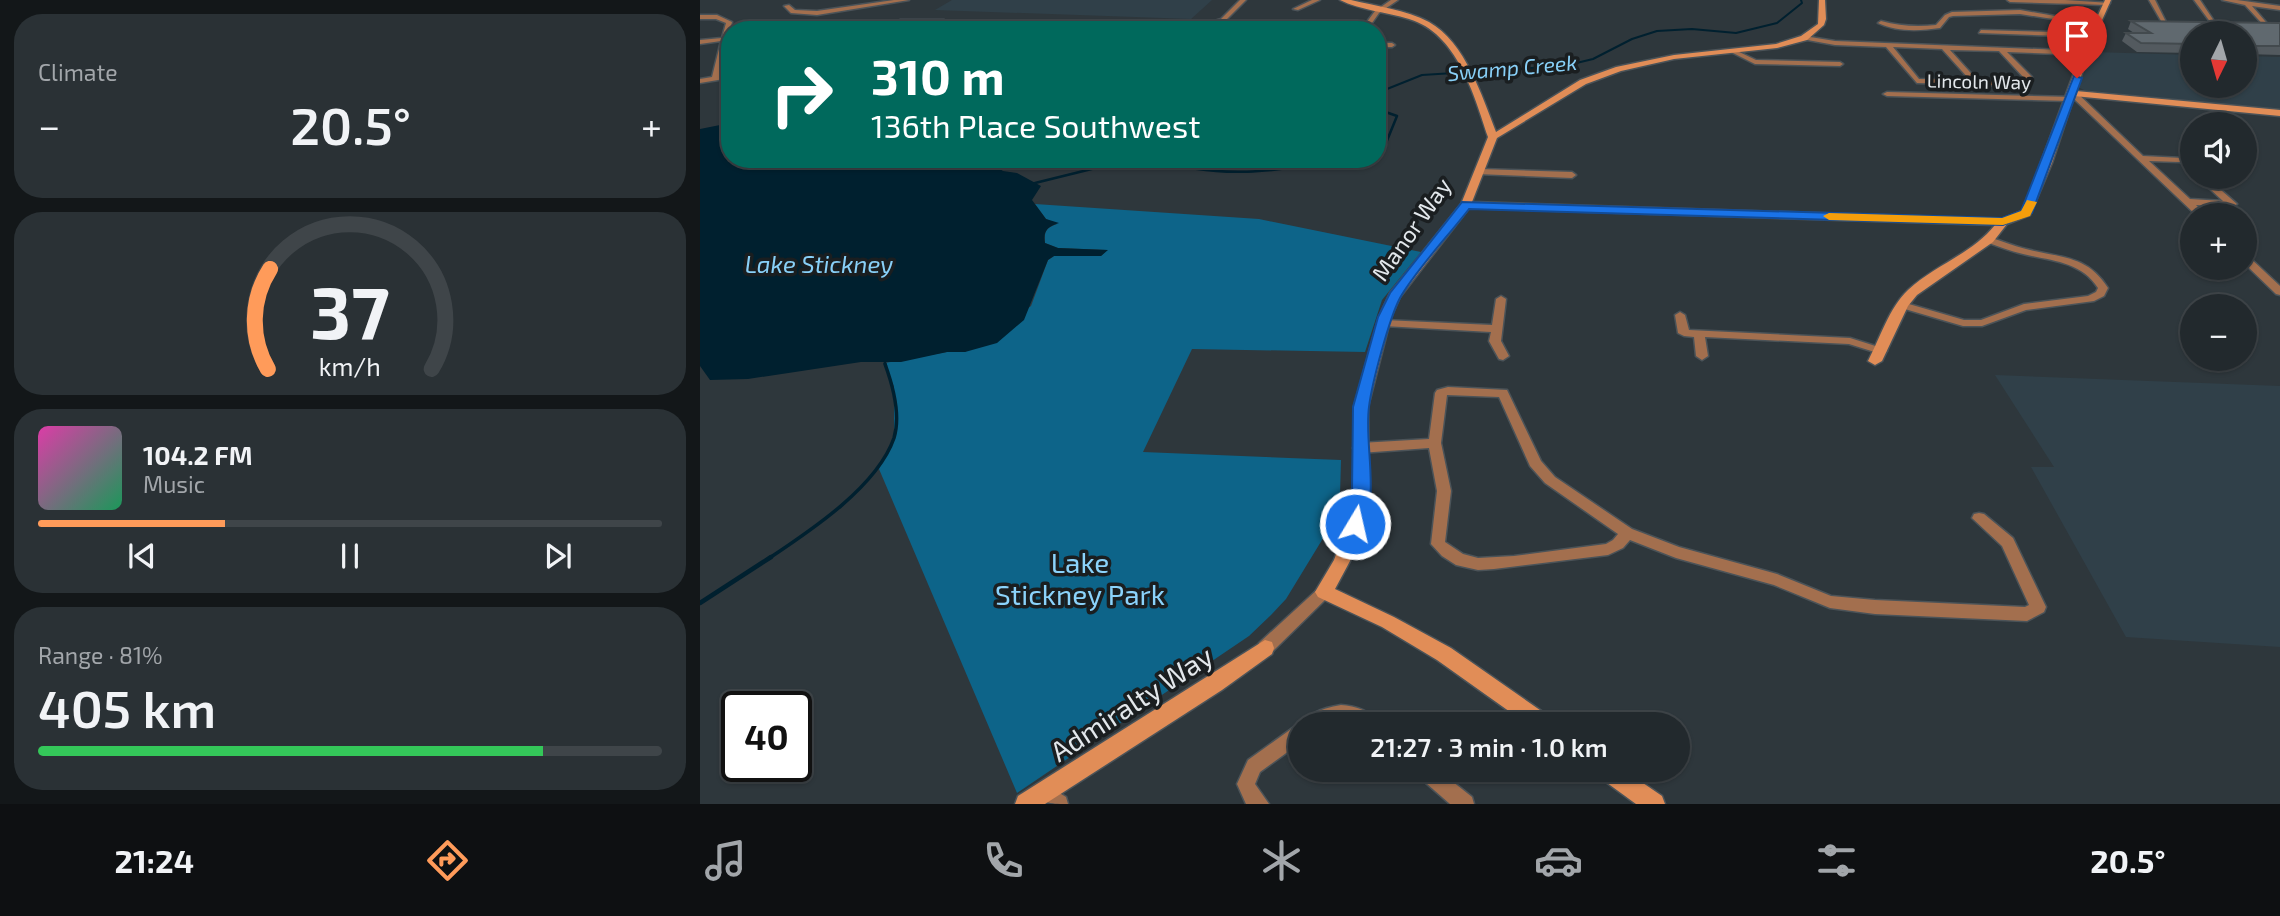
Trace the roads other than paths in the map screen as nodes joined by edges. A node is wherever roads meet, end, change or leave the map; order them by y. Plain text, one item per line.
1 (906, 0) edge
2 (1243, 0) edge
3 (1317, 0) edge
4 (1343, 0) edge
5 (1395, 0) edge
6 (1822, 0) edge
7 (2010, 0) edge
8 (2152, 0) edge
9 (2197, 0) edge
10 (2225, 0) edge
11 (2108, 2) edge
12 (2248, 5) junction
13 (787, 6) dead end
14 (2280, 8) edge
15 (1296, 9) dead end
16 (1382, 9) junction
17 (700, 17) edge
18 (727, 21) edge
19 (1218, 21) edge
20 (1370, 21) edge
21 (2212, 21) edge
22 (1881, 23) dead end
23 (2098, 24) junction
24 (2166, 24) edge
25 (2268, 27) edge
26 (1981, 32) dead end
27 (2001, 32) junction
28 (2091, 35) junction
29 (1804, 38) junction
30 (721, 40) edge
31 (700, 42) edge
32 (1386, 45) edge
33 (1392, 45) dead end
34 (1889, 46) junction
35 (1944, 47) junction
36 (2000, 49) junction
37 (2018, 49) junction
38 (2032, 50) junction
39 (1733, 51) junction
40 (2086, 53) junction
41 (721, 57) edge
42 (2042, 59) dead end
43 (1840, 64) dead end
44 (721, 77) edge
45 (715, 78) junction
46 (700, 80) edge
47 (1976, 83) junction
48 (1887, 94) dead end
49 (2071, 96) junction
50 (2280, 113) edge
51 (1493, 137) junction
52 (2142, 158) junction
53 (2180, 160) edge
54 (1480, 172) junction
55 (1572, 176) dead end
56 (2215, 189) edge
57 (2187, 202) joint
58 (1466, 205) junction
59 (2003, 222) junction
60 (1989, 240) junction
61 (2257, 270) edge
62 (2280, 292) edge
63 (1501, 299) dead end
64 (1902, 306) junction
65 (1680, 315) dead end
66 (1384, 323) junction
67 (1497, 329) junction
68 (1699, 334) junction
69 (1503, 356) dead end
70 (1702, 356) dead end
71 (1878, 356) joint
72 (1435, 443) junction
73 (1360, 448) junction
74 (1979, 518) dead end
75 (1627, 533) junction
76 (1468, 563) joint
77 (1324, 592) junction
78 (2038, 607) joint
79 (1265, 648) joint
80 (1526, 712) edge
81 (1288, 742) edge
82 (1438, 782) edge
83 (1623, 782) edge
84 (1051, 798) edge
85 (1026, 804) edge
86 (1261, 804) edge
87 (1465, 804) edge
88 (1654, 804) edge

1 - 13 street
2 - 19 street
3 - 15 street
4 - 16 street
5 - 16 street
6 - 29 street
7 - 11 street
8 - 24 street
9 - 21 street
10 - 12 street
11 - 23 street
12 - 14 street
12 - 25 street
16 - 20 street
16 - 51 street
17 - 18 street
22 - 23 street
23 - 28 street
26 - 27 street
27 - 28 street
27 - 37 street
28 - 40 street
29 - 34 street
29 - 39 street
30 - 31 street
32 - 33 street
34 - 35 street
34 - 47 street
35 - 36 street
35 - 47 street
36 - 37 street
36 - 47 street
37 - 38 street
38 - 40 street
38 - 42 street
39 - 43 street
39 - 51 street
40 - 49 street
41 - 45 street
44 - 45 street
45 - 46 street
48 - 49 street, Lincoln Way
49 - 50 street, Lincoln Way
49 - 52 street
49 - 59 street
51 - 54 street, Manor Way
52 - 53 street
52 - 57 street
54 - 55 street
54 - 58 street, Manor Way
56 - 57 street
58 - 59 street
58 - 66 street, Manor Way
59 - 60 street
60 - 64 street
60 - 64 street
61 - 62 street
63 - 67 street
64 - 71 street
65 - 68 street
66 - 67 street
66 - 73 street, Manor Way
67 - 69 street
68 - 70 street
68 - 71 street
72 - 73 street
72 - 75 street
72 - 76 street
73 - 77 street, Manor Way
74 - 78 street
75 - 76 street
75 - 78 street
77 - 79 street
77 - 80 street
79 - 84 street, Admiralty Way
81 - 86 street
82 - 87 street
83 - 88 street
84 - 85 street, Admiralty Way

